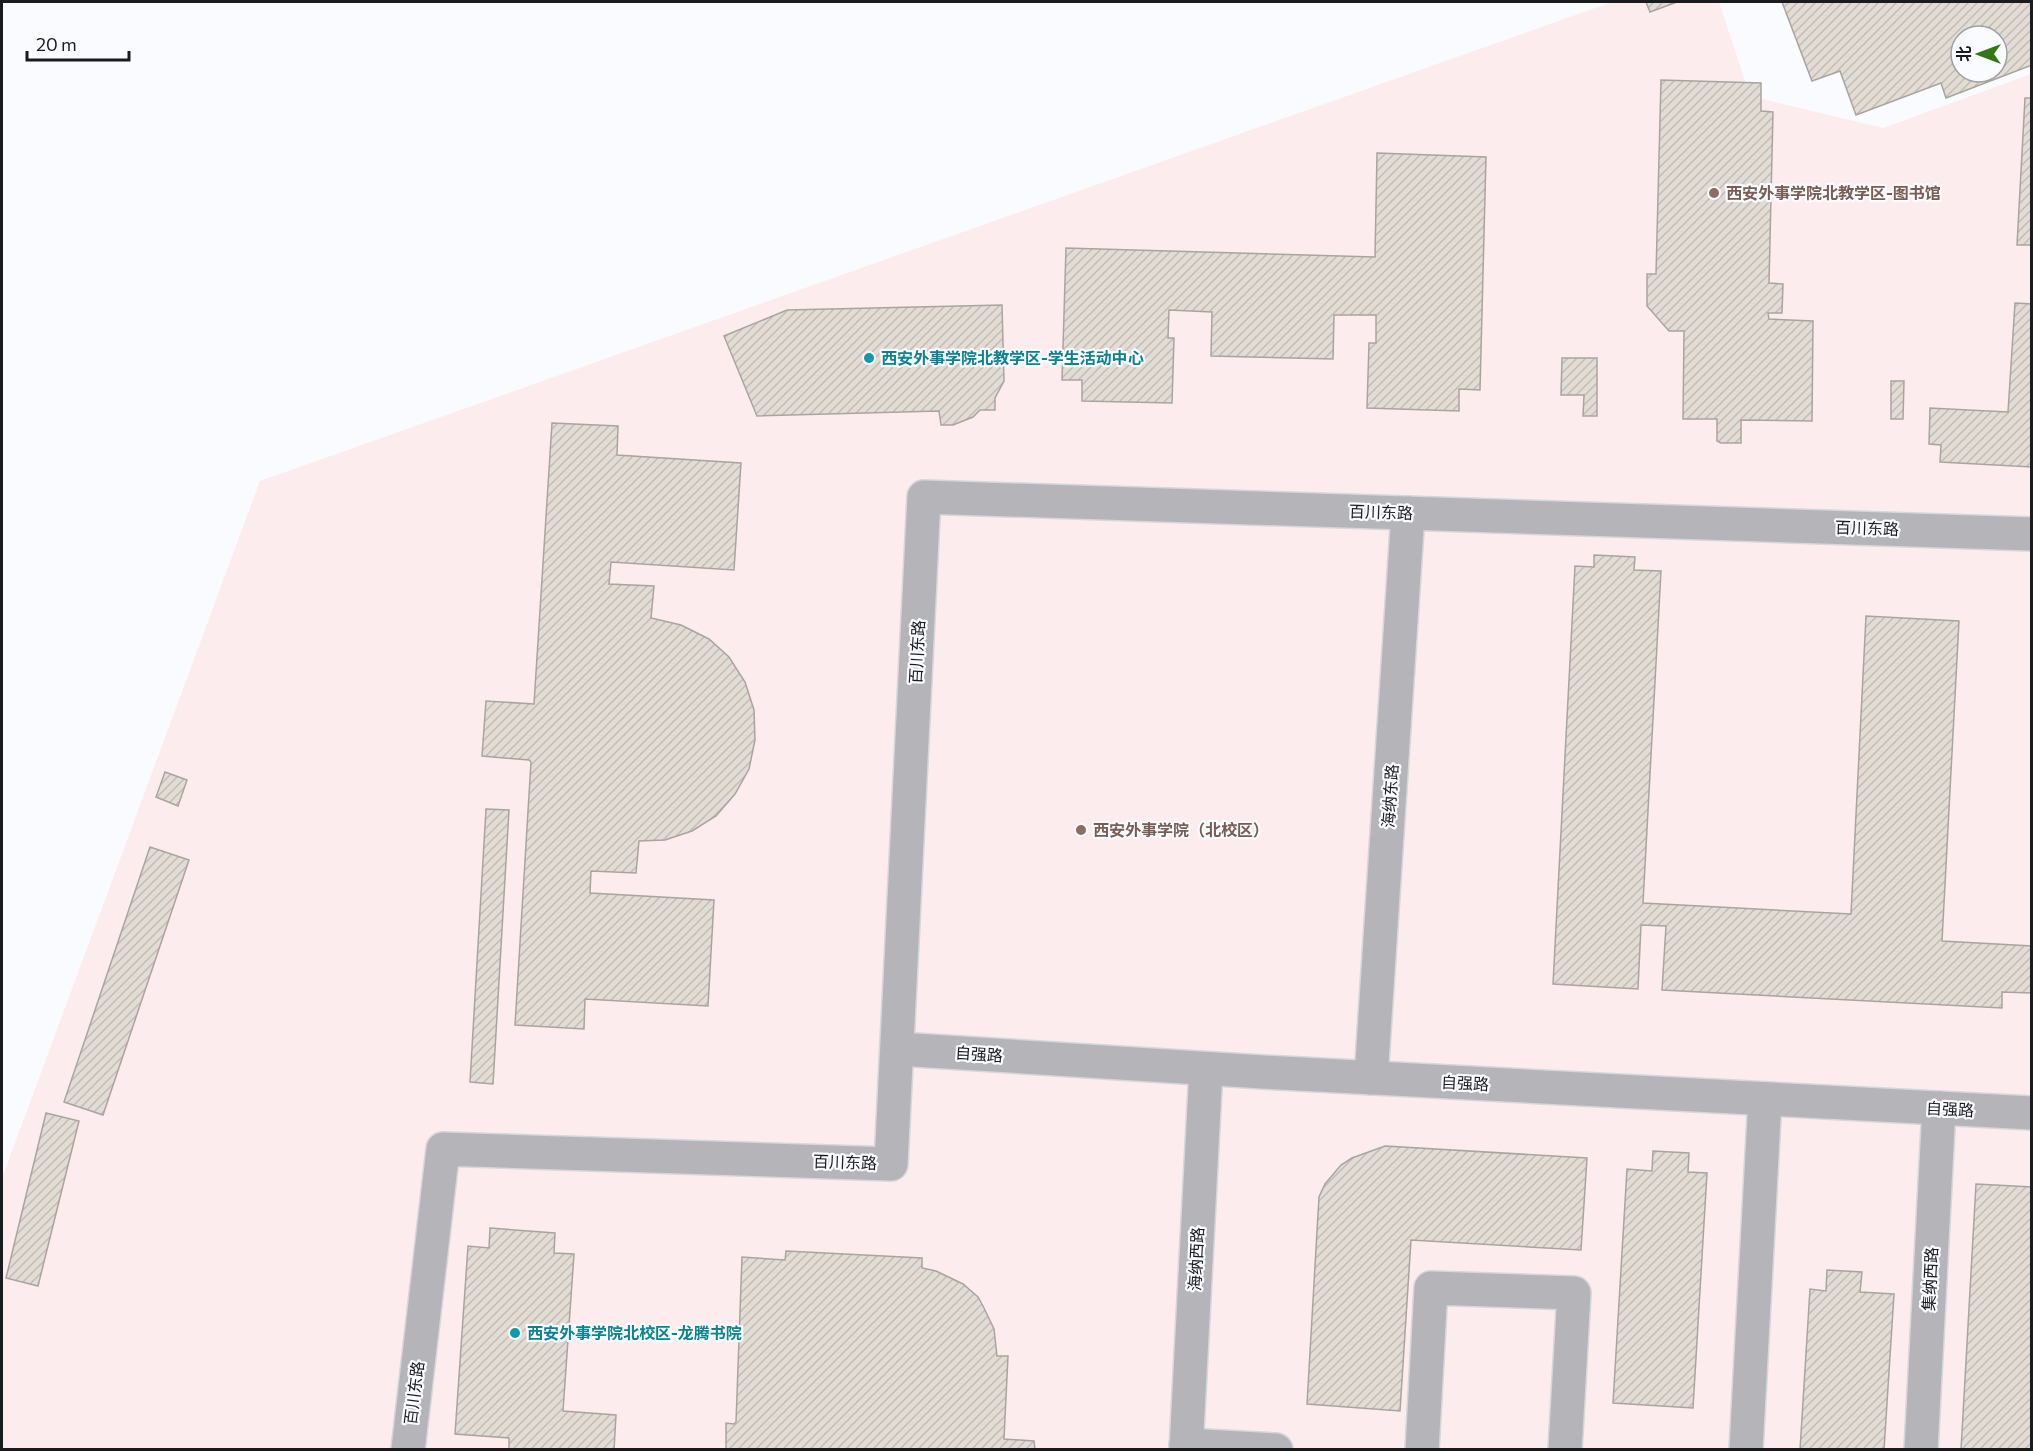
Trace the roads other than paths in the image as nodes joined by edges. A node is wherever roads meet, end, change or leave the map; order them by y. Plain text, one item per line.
1 (1408, 513) junction
2 (2031, 534) edge
3 (898, 1049) junction
4 (1206, 1069) junction
5 (1371, 1078) junction
6 (1765, 1099) junction
7 (1939, 1108) junction
8 (2031, 1113) edge
9 (1186, 1447) edge
10 (408, 1449) edge
11 (1276, 1449) edge
12 (1422, 1449) edge
13 (1565, 1449) edge
14 (1746, 1449) edge
15 (1921, 1449) edge

1 - 2 street, 百川东路
1 - 3 street, 百川东路
1 - 5 street, 海纳东路
3 - 4 street, 自强路
3 - 10 street, 百川东路
4 - 5 street, 自强路
4 - 9 street, 海纳西路
5 - 6 street, 自强路
6 - 7 street, 自强路
6 - 14 street
7 - 8 street, 自强路
7 - 15 street, 集纳西路
9 - 11 street
12 - 13 street

